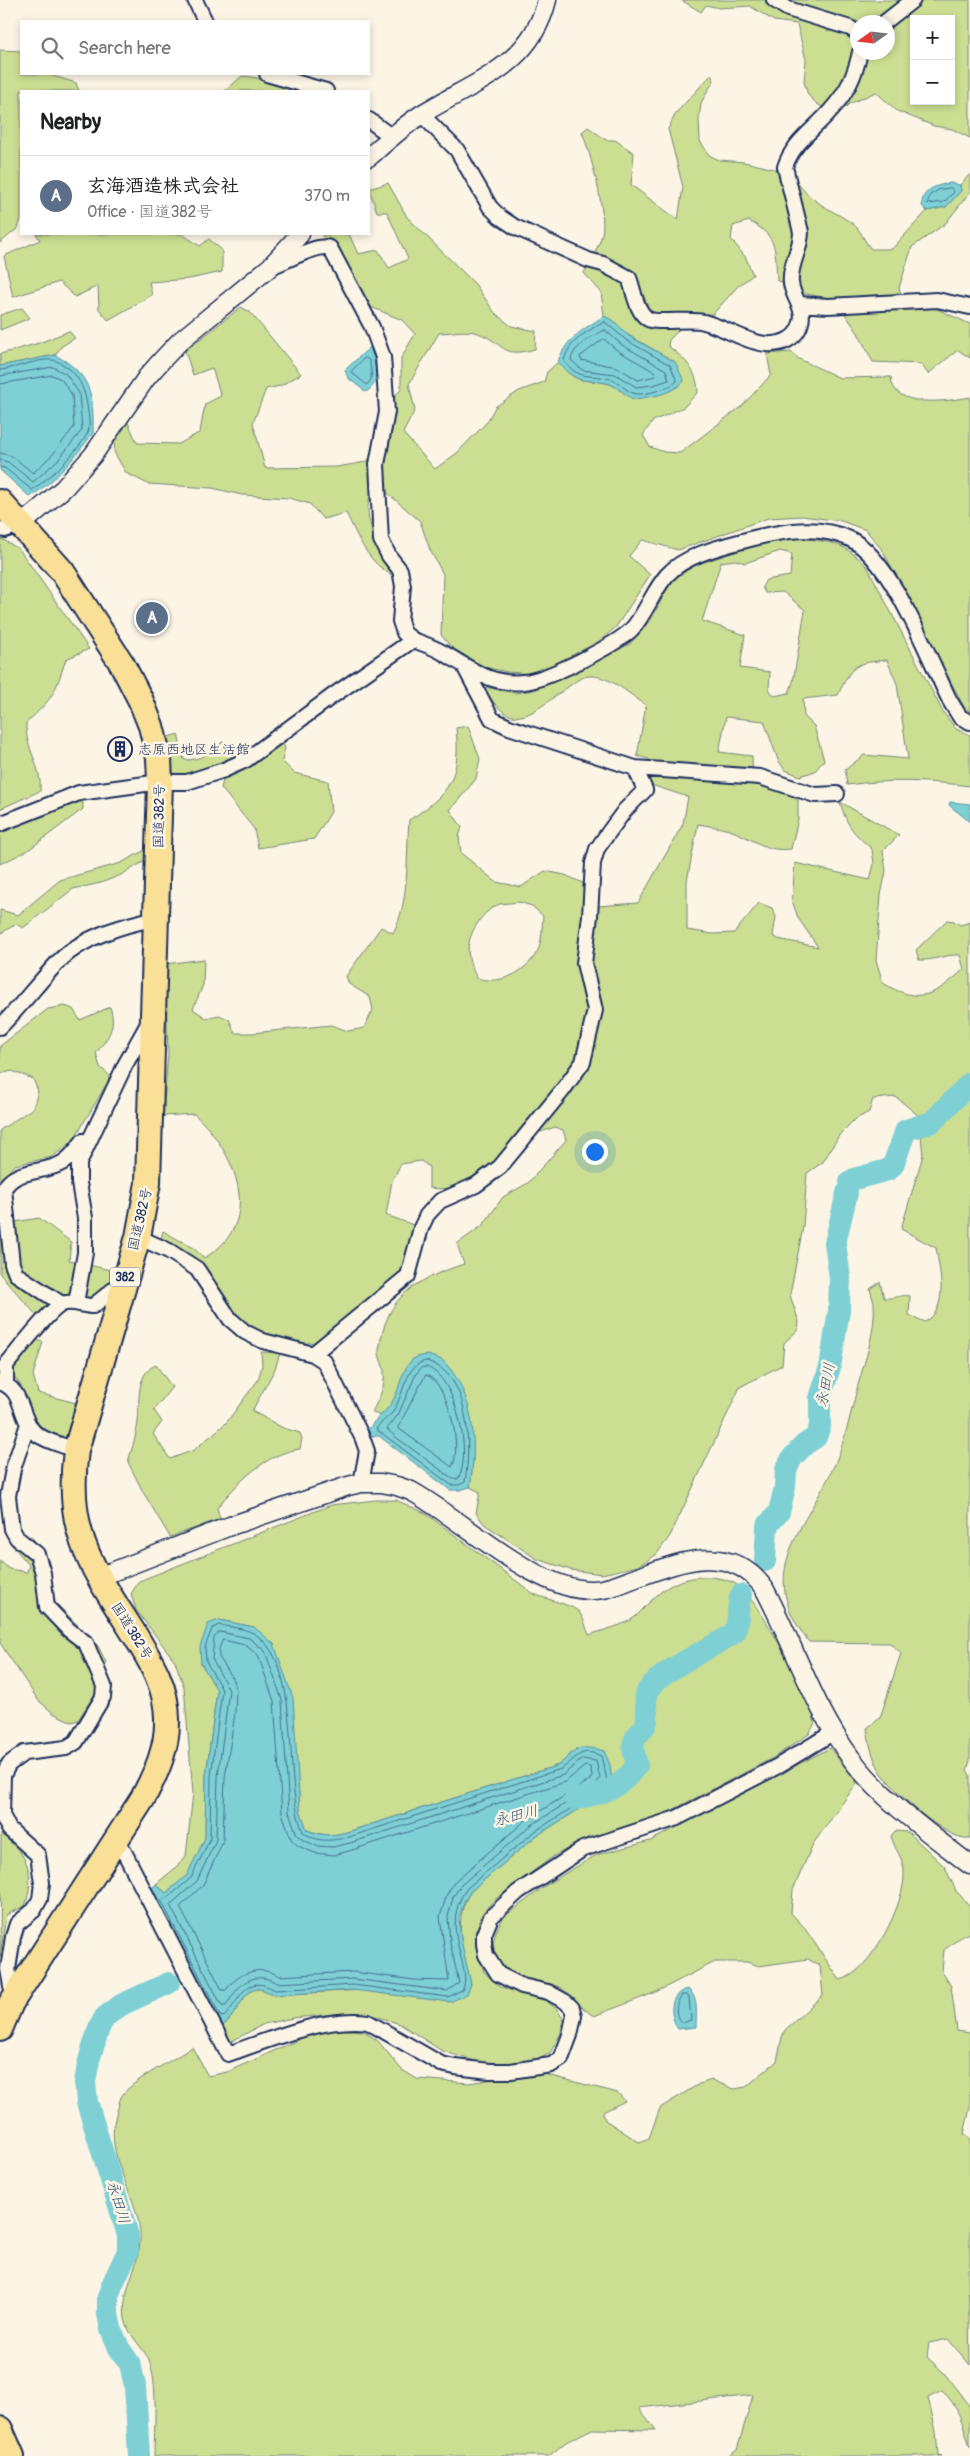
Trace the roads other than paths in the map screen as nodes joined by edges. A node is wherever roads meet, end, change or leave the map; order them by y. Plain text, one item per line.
1 (195, 0) edge
2 (546, 0) edge
3 (774, 0) edge
4 (913, 0) edge
5 (894, 15) edge
6 (205, 20) edge
7 (850, 28) edge
8 (858, 60) edge
9 (270, 75) edge
10 (323, 90) edge
11 (421, 114) junction
12 (370, 121) edge
13 (392, 137) junction
14 (370, 156) edge
15 (299, 235) edge
16 (270, 268) junction
17 (800, 304) junction
18 (970, 306) edge
19 (0, 502) edge
20 (11, 526) edge
21 (413, 640) junction
22 (465, 668) junction
23 (970, 722) edge
24 (635, 768) junction
25 (160, 782) junction
26 (837, 794) dead end
27 (0, 824) edge
28 (157, 918) junction
29 (153, 1016) junction
30 (0, 1027) edge
31 (97, 1122) junction
32 (138, 1237) junction
33 (124, 1281) junction
34 (69, 1304) junction
35 (313, 1354) junction
36 (3, 1384) edge
37 (28, 1424) junction
38 (76, 1450) junction
39 (361, 1483) junction
40 (5, 1517) edge
41 (99, 1577) junction
42 (834, 1732) junction
43 (1, 1775) edge
44 (118, 1840) junction
45 (970, 1865) edge
46 (16, 1996) junction
47 (0, 2029) edge
48 (0, 2429) edge
49 (12, 2456) edge

1 - 6 street
2 - 11 street
3 - 7 street
4 - 5 street
8 - 17 street
9 - 10 street
11 - 13 street
11 - 17 street
12 - 13 street
13 - 14 street
15 - 16 street
16 - 20 street
16 - 21 street
17 - 18 street
19 - 20 highway, 国道382号 / 382
20 - 25 highway, 国道382号 / 382
21 - 22 street
21 - 25 street
22 - 23 street
22 - 24 street
24 - 26 street
24 - 35 street
25 - 27 street
25 - 28 highway, 国道382号 / 382
28 - 29 highway, 国道382号 / 382
28 - 30 street
29 - 31 street
29 - 32 highway, 国道382号 / 382
31 - 34 street
31 - 34 street
32 - 33 highway, 国道382号 / 382
32 - 35 street
33 - 34 street
33 - 38 highway, 国道382号 / 382
34 - 36 street
35 - 39 street
36 - 37 street
37 - 38 street
37 - 40 street
38 - 41 highway, 国道382号 / 382
39 - 41 street
39 - 42 street
40 - 43 street
41 - 44 highway, 国道382号 / 382
42 - 44 street
42 - 45 street
43 - 46 street
44 - 46 highway, 国道382号 / 382
46 - 47 highway, 国道382号 / 382
48 - 49 highway

